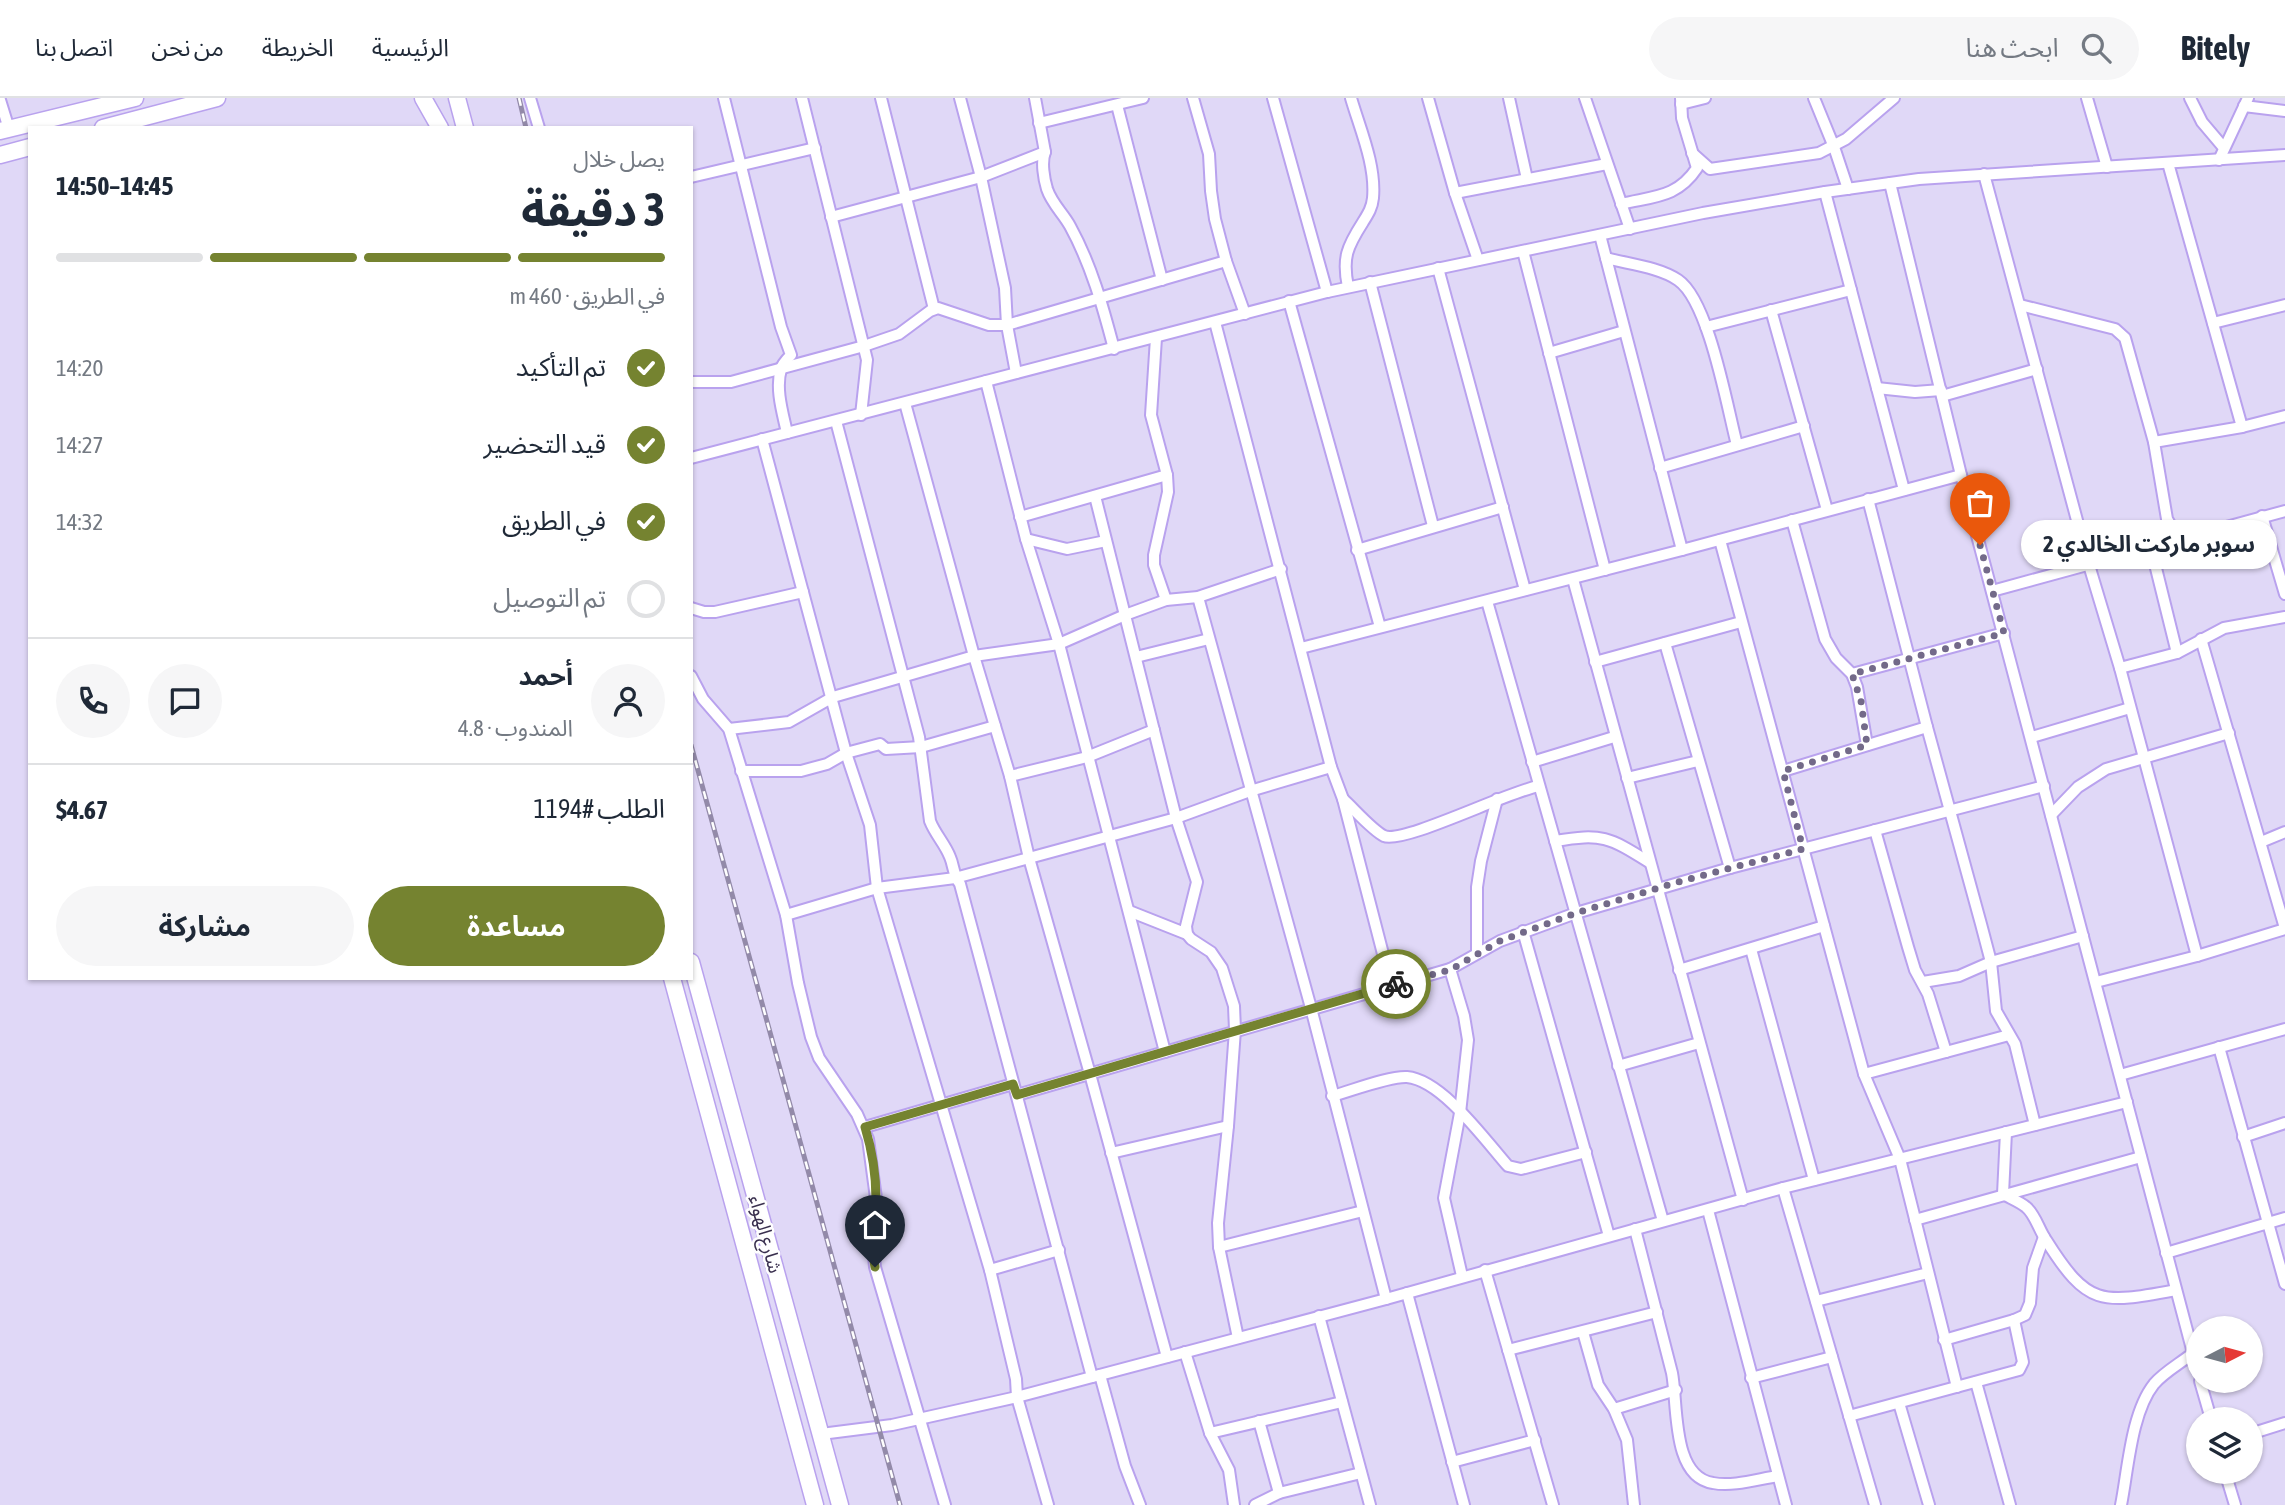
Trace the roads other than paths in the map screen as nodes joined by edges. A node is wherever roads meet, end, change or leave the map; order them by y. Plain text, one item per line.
1 (135, 98) edge
2 (217, 98) edge
3 (423, 98) edge
4 (435, 98) edge
5 (457, 98) edge
6 (530, 98) edge
7 (724, 98) edge
8 (802, 98) edge
9 (881, 98) edge
10 (960, 98) edge
11 (1035, 98) edge
12 (1143, 98) edge
13 (1193, 98) edge
14 (1273, 98) edge
15 (1351, 98) edge
16 (1428, 98) edge
17 (1509, 98) edge
18 (1585, 98) edge
19 (1705, 98) edge
20 (1814, 98) edge
21 (1894, 98) edge
22 (2087, 98) edge
23 (2190, 98) edge
24 (0, 100) edge
25 (1681, 101) edge
26 (2246, 102) edge
27 (85, 104) edge
28 (1117, 104) junction
29 (2285, 111) edge
30 (1039, 123) junction
31 (111, 126) edge
32 (441, 126) edge
33 (442, 126) edge
34 (464, 126) edge
35 (537, 126) edge
36 (5, 130) edge
37 (1834, 146) junction
38 (28, 148) edge
39 (815, 148) junction
40 (2224, 148) junction
41 (1045, 152) junction
42 (1692, 153) junction
43 (0, 155) edge
44 (2285, 155) edge
45 (2218, 160) junction
46 (2168, 163) junction
47 (1608, 164) junction
48 (743, 166) junction
49 (2107, 167) junction
50 (1984, 174) junction
51 (693, 177) edge
52 (981, 177) junction
53 (1527, 179) junction
54 (1890, 183) junction
55 (1848, 189) junction
56 (1825, 192) junction
57 (1455, 193) junction
58 (906, 197) junction
59 (1621, 204) junction
60 (831, 217) junction
61 (1630, 229) junction
62 (1600, 235) junction
63 (1523, 251) junction
64 (1606, 258) junction
65 (1478, 260) junction
66 (1226, 261) junction
67 (1438, 268) junction
68 (1162, 280) junction
69 (1370, 282) junction
70 (1348, 287) junction
71 (1851, 290) junction
72 (1327, 292) junction
73 (1101, 297) junction
74 (1289, 301) junction
75 (2021, 305) junction
76 (2285, 305) edge
77 (934, 309) junction
78 (1771, 310) junction
79 (1245, 313) junction
80 (1215, 322) junction
81 (2213, 323) junction
82 (1007, 325) junction
83 (1706, 327) junction
84 (1624, 331) junction
85 (1156, 338) junction
86 (864, 346) junction
87 (1114, 349) junction
88 (1549, 353) junction
89 (781, 368) junction
90 (2037, 369) junction
91 (1016, 373) junction
92 (986, 381) junction
93 (693, 382) edge
94 (1877, 388) junction
95 (1942, 393) junction
96 (905, 403) junction
97 (861, 415) junction
98 (2285, 416) edge
99 (835, 421) junction
100 (1804, 426) junction
101 (2242, 426) junction
102 (787, 433) junction
103 (762, 439) junction
104 (2154, 442) junction
105 (1737, 445) junction
106 (693, 457) edge
107 (1660, 468) junction
108 (1167, 475) junction
109 (1961, 475) junction
110 (1904, 490) junction
111 (1095, 496) junction
112 (1868, 499) junction
113 (1503, 507) junction
114 (1828, 510) junction
115 (2285, 511) edge
116 (2262, 516) junction
117 (1020, 517) junction
118 (1793, 520) junction
119 (1433, 526) junction
120 (1026, 539) junction
121 (1720, 540) junction
122 (2179, 540) junction
123 (1106, 541) junction
124 (2151, 548) junction
125 (1357, 550) junction
126 (1682, 550) junction
127 (2089, 565) junction
128 (1281, 569) junction
129 (1605, 570) junction
130 (1573, 579) junction
131 (1525, 590) junction
132 (1992, 591) junction
133 (803, 592) junction
134 (2285, 594) edge
135 (1198, 597) junction
136 (1166, 600) junction
137 (1487, 601) junction
138 (693, 608) edge
139 (1125, 615) junction
140 (2285, 617) edge
141 (1741, 622) junction
142 (1380, 627) junction
143 (2004, 633) junction
144 (1209, 639) junction
145 (2201, 639) junction
146 (1665, 643) junction
147 (1059, 644) junction
148 (1301, 648) junction
149 (2177, 653) junction
150 (974, 656) junction
151 (1136, 657) junction
152 (1909, 659) junction
153 (1595, 662) junction
154 (2120, 668) junction
155 (1852, 674) junction
156 (903, 675) junction
157 (693, 680) edge
158 (832, 697) junction
159 (2130, 708) junction
160 (995, 726) junction
161 (1927, 727) junction
162 (729, 729) junction
163 (1154, 730) junction
164 (2229, 733) junction
165 (1614, 737) junction
166 (2032, 737) junction
167 (1867, 745) junction
168 (921, 747) junction
169 (846, 753) junction
170 (1087, 757) junction
171 (2143, 757) junction
172 (1698, 761) junction
173 (1532, 762) junction
174 (1331, 767) junction
175 (741, 771) junction
176 (1783, 771) junction
177 (1010, 776) junction
178 (1627, 778) junction
179 (1539, 786) junction
180 (2044, 786) junction
181 (1250, 791) junction
182 (1343, 799) junction
183 (1497, 799) junction
184 (1951, 809) junction
185 (2051, 815) junction
186 (1176, 818) junction
187 (1875, 831) junction
188 (2285, 832) edge
189 (1109, 835) junction
190 (1555, 841) junction
191 (2262, 842) junction
192 (1803, 849) junction
193 (1029, 858) junction
194 (1649, 862) junction
195 (1730, 868) junction
196 (955, 878) junction
197 (877, 888) junction
198 (1656, 889) junction
199 (1129, 911) junction
200 (1576, 913) junction
201 (786, 915) junction
202 (1824, 926) junction
203 (2285, 928) edge
204 (1523, 932) junction
205 (1187, 934) junction
206 (2083, 936) junction
207 (1751, 949) junction
208 (1477, 953) junction
209 (2197, 956) junction
210 (1991, 962) junction
211 (693, 969) edge
212 (1450, 970) junction
213 (1679, 970) junction
214 (672, 980) edge
215 (1923, 982) junction
216 (2096, 982) junction
217 (1391, 985) junction
218 (1311, 1008) junction
219 (2285, 1029) edge
220 (1235, 1030) junction
221 (2009, 1035) junction
222 (1699, 1043) junction
223 (2219, 1047) junction
224 (1165, 1052) junction
225 (1946, 1052) junction
226 (1618, 1066) junction
227 (1090, 1074) junction
228 (1864, 1074) junction
229 (2120, 1075) junction
230 (1015, 1090) junction
231 (1332, 1096) junction
232 (2127, 1102) junction
233 (939, 1104) junction
234 (1460, 1113) junction
235 (2285, 1123) edge
236 (2035, 1125) junction
237 (1228, 1126) junction
238 (865, 1127) junction
239 (2006, 1132) junction
240 (2243, 1137) junction
241 (1586, 1152) junction
242 (1111, 1153) junction
243 (2141, 1157) junction
244 (1900, 1159) junction
245 (1814, 1180) junction
246 (1783, 1188) junction
247 (2003, 1194) junction
248 (1743, 1200) junction
249 (1708, 1210) junction
250 (1363, 1212) junction
251 (2285, 1218) edge
252 (1915, 1220) junction
253 (1663, 1221) junction
254 (2267, 1223) junction
255 (1635, 1229) junction
256 (1609, 1236) junction
257 (2043, 1237) junction
258 (1219, 1247) junction
259 (1059, 1250) junction
260 (2166, 1252) junction
261 (990, 1270) junction
262 (1485, 1270) junction
263 (1928, 1273) junction
264 (1462, 1276) junction
265 (2285, 1284) edge
266 (2176, 1290) junction
267 (1407, 1293) junction
268 (1386, 1299) junction
269 (1816, 1301) junction
270 (1657, 1312) junction
271 (1319, 1316) junction
272 (2014, 1321) junction
273 (2186, 1327) edge
274 (1583, 1332) junction
275 (1238, 1338) junction
276 (1944, 1340) junction
277 (1508, 1350) junction
278 (1185, 1352) junction
279 (1167, 1357) junction
280 (1832, 1357) junction
281 (2186, 1359) edge
282 (1096, 1376) junction
283 (1751, 1378) junction
284 (1976, 1382) junction
285 (1958, 1387) junction
286 (1676, 1390) junction
287 (1017, 1397) junction
288 (1342, 1402) junction
289 (1899, 1403) junction
290 (1614, 1409) junction
291 (1849, 1416) junction
292 (921, 1419) junction
293 (1259, 1421) junction
294 (2285, 1423) edge
295 (2263, 1430) edge
296 (1210, 1433) junction
297 (821, 1434) junction
298 (1535, 1440) junction
299 (1452, 1462) junction
300 (1361, 1473) junction
301 (1778, 1476) junction
302 (2229, 1484) edge
303 (1279, 1493) junction
304 (815, 1505) edge
305 (840, 1505) edge
306 (945, 1505) edge
307 (1048, 1505) edge
308 (1140, 1505) edge
309 (1234, 1505) edge
310 (1255, 1505) edge
311 (1370, 1505) edge
312 (1464, 1505) edge
313 (1553, 1505) edge
314 (1634, 1505) edge
315 (1786, 1505) edge
316 (1875, 1505) edge
317 (1929, 1505) edge
318 (2010, 1505) edge
319 (2121, 1505) edge
320 (2235, 1505) edge

1 - 27 highway
2 - 31 highway
3 - 32 highway
4 - 33 highway
5 - 34 highway
6 - 35 street
7 - 48 street
8 - 39 street
9 - 58 street
10 - 52 street
11 - 30 street
12 - 28 street
13 - 66 street
14 - 72 street
15 - 70 street
16 - 57 street
17 - 53 street
18 - 47 street
19 - 25 street
20 - 37 street
21 - 37 street
22 - 49 street
23 - 40 street
24 - 36 street
25 - 42 street
26 - 29 street
26 - 40 street
27 - 36 highway
28 - 30 street
28 - 68 street
30 - 41 street
37 - 42 street
37 - 55 street
38 - 43 highway
39 - 48 street
39 - 60 street
40 - 45 street
41 - 52 street
41 - 73 street
42 - 59 street
44 - 45 street
45 - 46 street
46 - 49 street
46 - 81 street
47 - 53 street
47 - 59 street
48 - 51 street
48 - 89 street
49 - 50 street
50 - 54 street
50 - 75 street
52 - 58 street
52 - 82 street
53 - 57 street
54 - 55 street
54 - 95 street
55 - 56 street
56 - 61 street
56 - 71 street
57 - 65 street
58 - 60 street
58 - 77 street
59 - 61 street
60 - 86 street
61 - 62 street
62 - 63 street
62 - 64 street
63 - 65 street
63 - 88 street
64 - 83 street
64 - 84 street
65 - 67 street
66 - 68 street
66 - 79 street
67 - 69 street
67 - 113 street
68 - 73 street
69 - 70 street
69 - 119 street
70 - 72 street
71 - 78 street
71 - 94 street
72 - 74 street
73 - 82 street
73 - 87 street
74 - 79 street
74 - 125 street
75 - 90 street
75 - 104 street
76 - 81 street
77 - 82 street
77 - 86 street
78 - 83 street
78 - 100 street
79 - 80 street
80 - 85 street
80 - 128 street
81 - 101 street
82 - 91 street
83 - 105 street
84 - 88 street
84 - 107 street
85 - 87 street
85 - 108 street
86 - 89 street
86 - 97 street
87 - 91 street
88 - 129 street
89 - 93 street
89 - 102 street
90 - 95 street
90 - 127 street
91 - 92 street
92 - 96 street
92 - 117 street
94 - 95 street
94 - 110 street
95 - 109 street
96 - 97 street
96 - 150 street
97 - 99 street
98 - 101 street
99 - 102 street
99 - 156 street
100 - 105 street
100 - 114 street
101 - 104 street
102 - 103 street
103 - 106 street
103 - 133 street
104 - 122 street
105 - 107 street
107 - 126 street
108 - 111 street
108 - 136 street
109 - 110 street
109 - 132 street
110 - 112 street
111 - 117 street
111 - 123 street
112 - 114 street
112 - 152 street
113 - 119 street
113 - 131 street
114 - 118 street
115 - 116 street
116 - 122 street
116 - 134 street
117 - 120 street
118 - 121 street
118 - 155 street
119 - 125 street
120 - 123 street
120 - 147 street
121 - 126 street
121 - 141 street
122 - 124 street
123 - 139 street
124 - 127 street
124 - 149 street
125 - 142 street
126 - 129 street
127 - 132 street
127 - 154 street
128 - 135 street
128 - 148 street
129 - 130 street
130 - 131 street
130 - 153 street
131 - 137 street
132 - 143 street
133 - 138 street
133 - 158 street
135 - 136 street
135 - 144 street
136 - 139 street
137 - 142 street
137 - 173 street
139 - 147 street
139 - 151 street
140 - 145 street
141 - 146 street
141 - 176 street
142 - 148 street
143 - 152 street
143 - 166 street
144 - 151 street
144 - 181 street
145 - 149 street
145 - 164 street
146 - 153 street
146 - 172 street
147 - 150 street
147 - 170 street
148 - 174 street
149 - 154 street
150 - 156 street
150 - 160 street
151 - 163 street
152 - 155 street
152 - 161 street
153 - 165 street
154 - 159 street
155 - 167 street
156 - 158 street
156 - 168 street
157 - 162 street
158 - 162 street
158 - 169 street
159 - 166 street
159 - 171 street
160 - 168 street
160 - 177 street
161 - 167 street
161 - 184 street
162 - 175 street
163 - 170 street
163 - 186 street
164 - 171 street
164 - 191 street
165 - 173 street
165 - 178 street
166 - 180 street
167 - 176 street
168 - 169 street
168 - 196 street
169 - 175 street
169 - 197 street
170 - 177 street
170 - 189 street
171 - 185 street
171 - 209 street
172 - 178 street
172 - 195 street
173 - 179 street
174 - 181 street
174 - 182 street
175 - 201 street
176 - 192 street
177 - 193 street
178 - 194 street
179 - 183 street
179 - 190 street
180 - 184 street
180 - 185 street
181 - 186 street
181 - 218 street
182 - 183 street
182 - 217 street
183 - 208 street
184 - 187 street
184 - 210 street
185 - 206 street
186 - 189 street
186 - 205 street
187 - 192 street
187 - 215 street
188 - 191 street
189 - 193 street
189 - 199 street
190 - 194 street
190 - 200 street
191 - 203 street
192 - 195 street
192 - 202 street
193 - 196 street
193 - 227 street
194 - 198 street
195 - 198 street
196 - 197 street
196 - 230 street
197 - 201 street
197 - 233 street
198 - 200 street
198 - 213 street
199 - 205 street
199 - 224 street
200 - 204 street
200 - 226 street
201 - 238 street
202 - 207 street
202 - 228 street
203 - 209 street
204 - 208 street
204 - 241 street
205 - 220 street
206 - 210 street
206 - 216 street
207 - 213 street
207 - 245 street
208 - 212 street
209 - 216 street
210 - 215 street
210 - 221 street
211 - 297 highway, شارع الهواء
212 - 217 street
212 - 234 street
213 - 222 street
214 - 304 highway, شارع الهواء
215 - 225 street
216 - 229 street
217 - 218 street
218 - 220 street
218 - 231 street
219 - 223 street
220 - 224 street
220 - 237 street
221 - 225 street
221 - 236 street
222 - 226 street
222 - 248 street
223 - 229 street
223 - 240 street
224 - 227 street
225 - 228 street
226 - 253 street
227 - 230 street
227 - 242 street
228 - 244 street
229 - 232 street
230 - 233 street
230 - 259 street
231 - 234 street
231 - 250 street
232 - 236 street
232 - 243 street
233 - 238 street
233 - 261 street
234 - 241 street
234 - 264 street
235 - 240 street
236 - 239 street
237 - 242 street
237 - 258 street
238 - 292 street
239 - 244 street
239 - 247 street
240 - 254 street
241 - 256 street
242 - 279 street
243 - 247 street
243 - 260 street
244 - 245 street
244 - 252 street
245 - 246 street
246 - 248 street
246 - 269 street
247 - 252 street
247 - 257 street
248 - 249 street
249 - 253 street
249 - 283 street
250 - 258 street
250 - 268 street
251 - 254 street
252 - 263 street
253 - 255 street
254 - 260 street
254 - 265 street
255 - 256 street
255 - 270 street
256 - 262 street
257 - 266 street
257 - 272 street
258 - 275 street
259 - 261 street
259 - 282 street
260 - 266 street
261 - 287 street
262 - 264 street
262 - 277 street
263 - 269 street
263 - 276 street
264 - 267 street
266 - 273 street
267 - 268 street
267 - 299 street
268 - 271 street
269 - 280 street
270 - 274 street
270 - 286 street
271 - 275 street
271 - 288 street
272 - 276 street
272 - 284 street
274 - 277 street
274 - 290 street
275 - 278 street
276 - 285 street
277 - 298 street
278 - 279 street
278 - 296 street
279 - 282 street
280 - 283 street
280 - 291 street
281 - 319 street
282 - 287 street
282 - 308 street
283 - 301 street
284 - 285 street
284 - 318 street
285 - 289 street
286 - 290 street
286 - 301 street
287 - 292 street
287 - 307 street
288 - 293 street
288 - 300 street
289 - 291 street
289 - 317 street
290 - 314 street
291 - 316 street
292 - 297 street
292 - 306 street
293 - 296 street
293 - 303 street
294 - 295 street
296 - 309 street
297 - 305 highway, شارع الهواء
298 - 299 street
298 - 313 street
299 - 312 street
300 - 303 street
300 - 311 street
301 - 315 street
302 - 320 street
303 - 310 street

